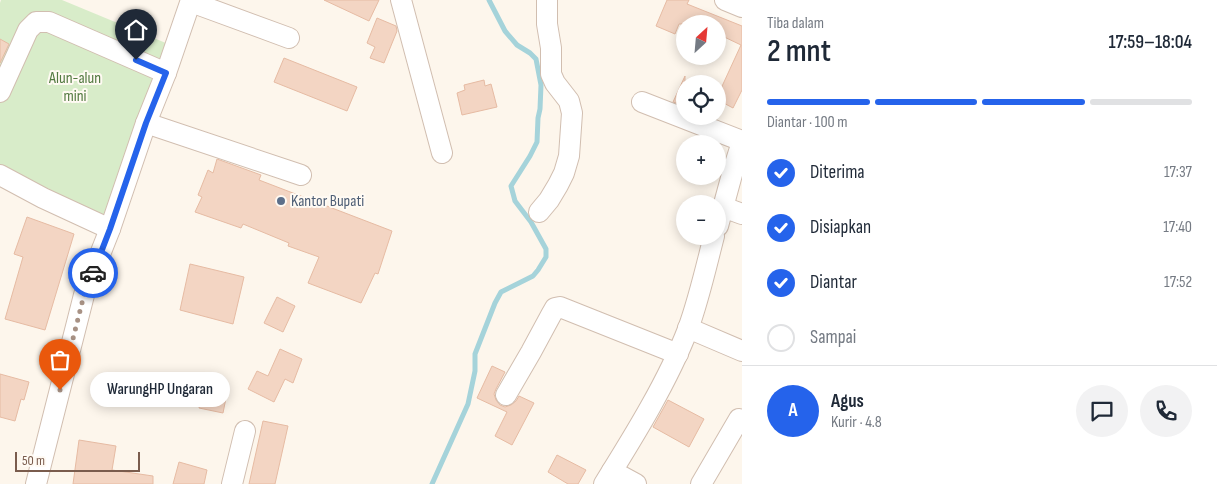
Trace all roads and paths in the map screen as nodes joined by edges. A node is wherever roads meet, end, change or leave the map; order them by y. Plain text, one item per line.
1 (401, 0) edge
2 (546, 0) edge
3 (725, 0) edge
4 (191, 1) edge
5 (742, 7) edge
6 (289, 38) dead end
7 (166, 73) junction
8 (0, 92) edge
9 (642, 102) dead end
10 (146, 123) junction
11 (742, 142) edge
12 (442, 153) dead end
13 (0, 175) edge
14 (301, 175) dead end
15 (726, 195) edge
16 (726, 207) edge
17 (539, 212) dead end
18 (742, 214) edge
19 (110, 229) junction
20 (712, 245) edge
21 (688, 328) junction
22 (742, 351) edge
23 (678, 354) junction
24 (506, 395) dead end
25 (739, 419) dead end
26 (245, 431) dead end
27 (608, 478) edge
28 (36, 484) edge
29 (232, 484) edge
30 (636, 484) edge
31 (701, 484) edge

1 - 12 street
2 - 17 street
3 - 5 street
4 - 6 street
4 - 7 street
7 - 8 street
7 - 10 street
9 - 11 street
10 - 14 street
10 - 19 street
11 - 15 street
13 - 19 street
16 - 18 street
19 - 28 street
20 - 21 street
21 - 22 street
21 - 23 street
23 - 24 street
23 - 27 street
25 - 31 street
26 - 29 street
27 - 30 street

